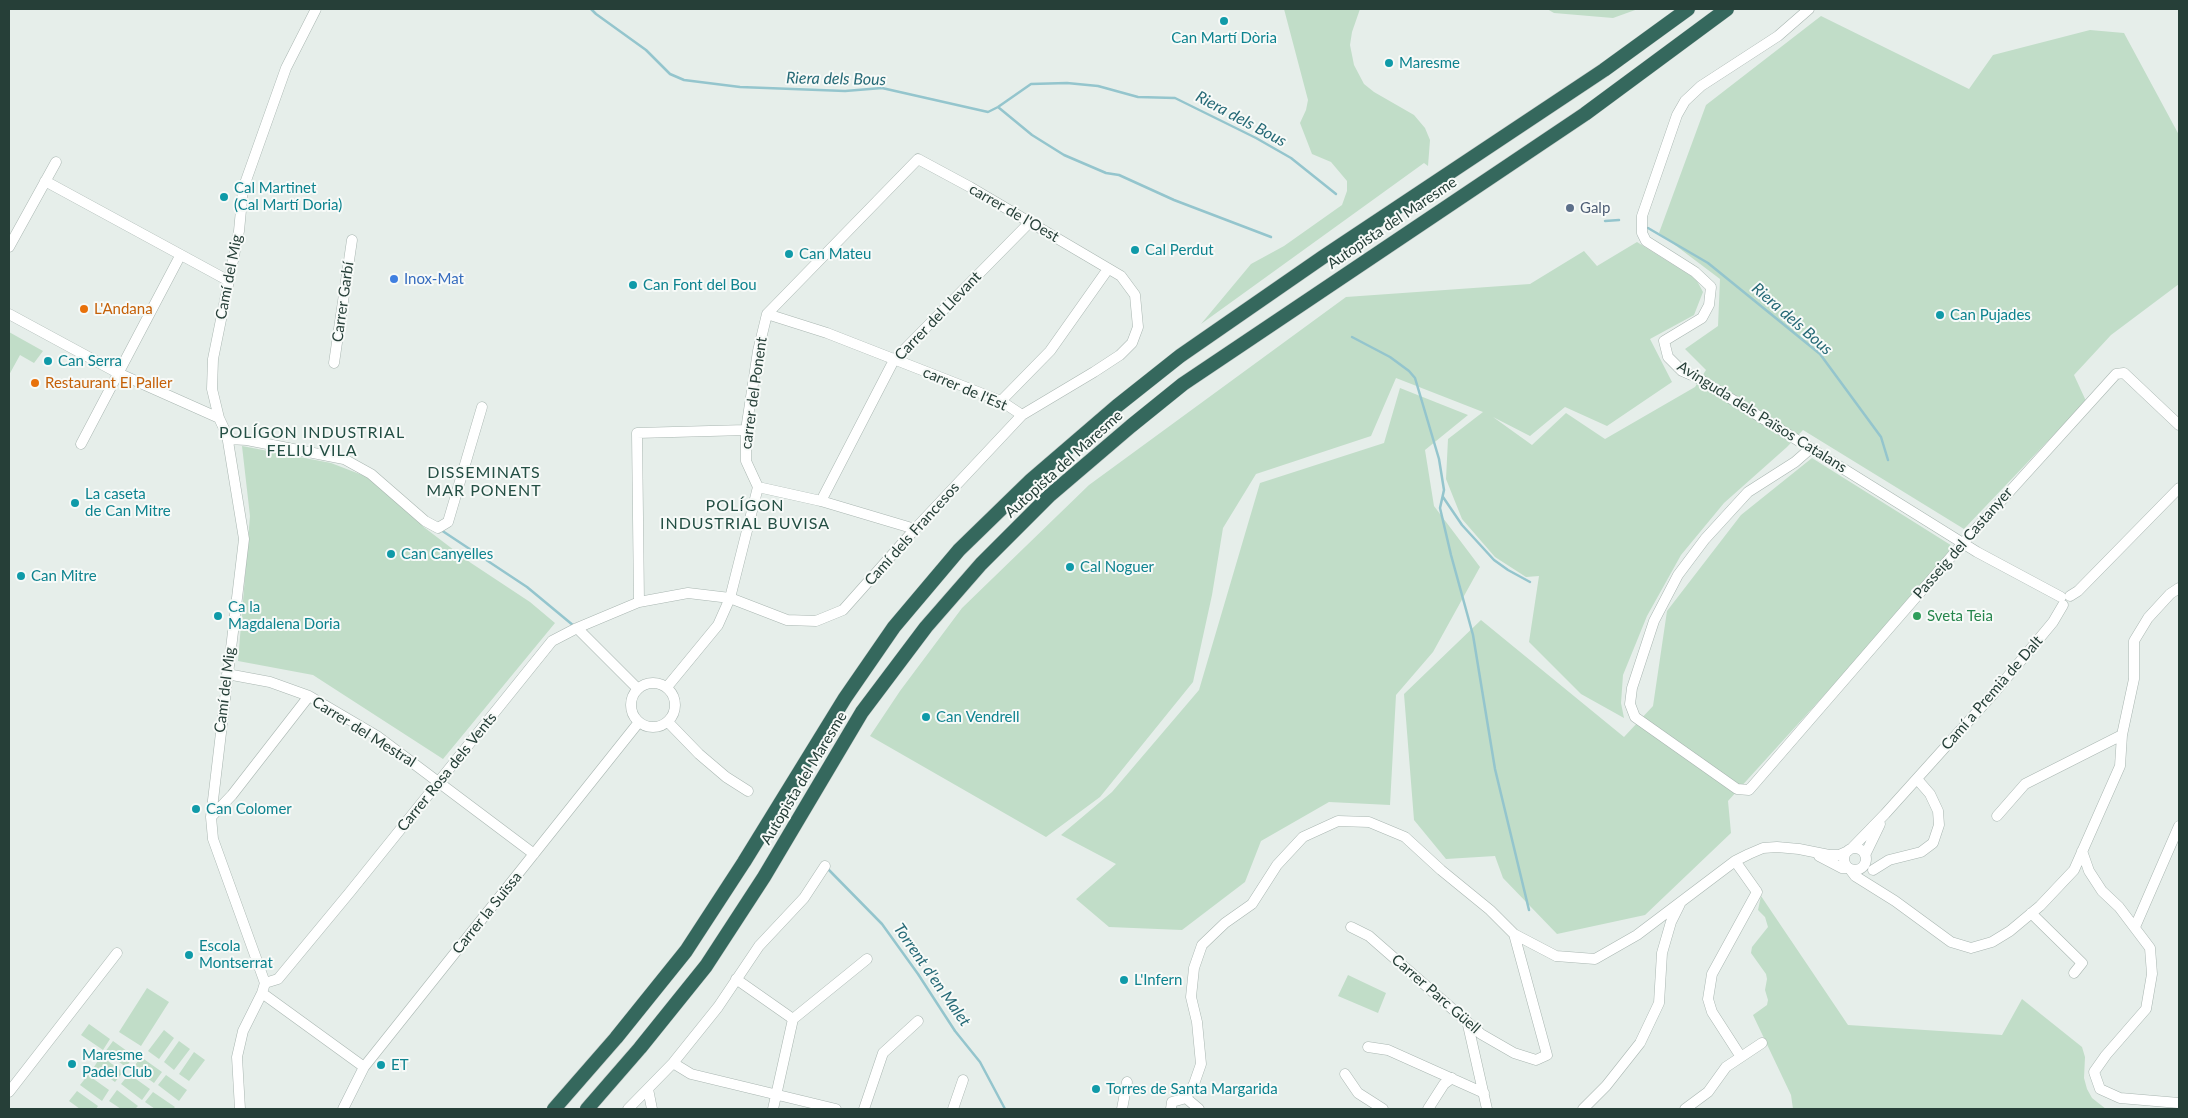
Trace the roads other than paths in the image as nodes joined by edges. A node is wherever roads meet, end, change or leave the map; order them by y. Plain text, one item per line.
1 (316, 9) edge
2 (1688, 9) edge
3 (1727, 9) edge
4 (1809, 9) edge
5 (56, 162) dead end
6 (45, 181) junction
7 (1030, 222) junction
8 (352, 240) dead end
9 (9, 247) edge
10 (180, 256) junction
11 (1108, 269) junction
12 (229, 281) junction
13 (9, 314) edge
14 (767, 314) junction
15 (894, 360) junction
16 (334, 363) dead end
17 (118, 373) junction
18 (1001, 401) junction
19 (482, 407) dead end
20 (1022, 415) junction
21 (219, 418) junction
22 (2179, 425) edge
23 (746, 430) junction
24 (228, 439) junction
25 (81, 444) dead end
26 (1810, 448) junction
27 (758, 487) junction
28 (2179, 488) edge
29 (821, 501) junction
30 (915, 529) junction
31 (1962, 543) junction
32 (2179, 588) edge
33 (730, 598) junction
34 (2065, 599) junction
35 (639, 602) junction
36 (577, 628) junction
37 (227, 674) junction
38 (667, 687) junction
39 (638, 689) junction
40 (309, 696) junction
41 (639, 722) junction
42 (668, 722) junction
43 (2122, 735) junction
44 (1917, 779) junction
45 (440, 782) junction
46 (748, 791) dead end
47 (1885, 814) junction
48 (211, 816) junction
49 (1997, 816) dead end
50 (2179, 826) edge
51 (1849, 850) junction
52 (2082, 851) junction
53 (1808, 852) junction
54 (534, 854) junction
55 (1865, 856) junction
56 (1732, 863) junction
57 (825, 866) dead end
58 (1849, 868) junction
59 (1873, 870) junction
60 (1682, 901) junction
61 (1895, 901) junction
62 (2031, 914) junction
63 (1351, 927) dead end
64 (2135, 927) junction
65 (1514, 934) junction
66 (117, 953) dead end
67 (867, 959) dead end
68 (2074, 973) dead end
69 (736, 979) junction
70 (263, 988) junction
71 (793, 1019) junction
72 (918, 1021) dead end
73 (1468, 1024) junction
74 (1762, 1043) dead end
75 (1368, 1047) dead end
76 (1740, 1057) junction
77 (673, 1063) junction
78 (364, 1067) junction
79 (1345, 1074) dead end
80 (1452, 1078) junction
81 (963, 1080) dead end
82 (1127, 1082) dead end
83 (648, 1089) junction
84 (9, 1092) edge
85 (1484, 1092) junction
86 (777, 1095) junction
87 (1186, 1098) junction
88 (2179, 1103) edge
89 (240, 1109) edge
90 (342, 1109) edge
91 (554, 1109) edge
92 (587, 1109) edge
93 (628, 1109) edge
94 (652, 1109) edge
95 (773, 1109) edge
96 (836, 1109) edge
97 (864, 1109) edge
98 (952, 1109) edge
99 (1122, 1109) edge
100 (1171, 1109) edge
101 (1199, 1109) edge
102 (1384, 1109) edge
103 (1428, 1109) edge
104 (1487, 1109) edge
105 (1583, 1109) edge
106 (1685, 1109) edge

1 - 12 street, Camí del Mig
2 - 91 highway, Autopista del Maresme
3 - 92 highway, Autopista del Maresme
4 - 26 street, Avinguda dels Països Catalans
5 - 6 street
6 - 9 street
6 - 10 street
7 - 11 street, carrer de l'Oest
7 - 14 street, carrer de l'Oest
7 - 15 street, Carrer del Llevant
8 - 16 street, Carrer Garbí
10 - 12 street
10 - 17 street
11 - 18 street
11 - 20 street, Camí dels Francesos
12 - 21 street, Camí del Mig
13 - 17 street
14 - 15 street, carrer de l'Est
14 - 23 street, carrer del Ponent
15 - 18 street, carrer de l'Est
15 - 29 street, Carrer del Llevant
17 - 21 street
17 - 25 street
18 - 20 street, carrer de l'Est
19 - 24 street
20 - 30 street, Camí dels Francesos
21 - 24 street, Camí del Mig
22 - 31 street, Passeig del Castanyer
23 - 27 street, carrer del Ponent
23 - 35 street
24 - 37 street, Camí del Mig
26 - 31 street, Avinguda dels Països Catalans
26 - 31 street, Passeig del Castanyer
27 - 29 street
27 - 33 street
28 - 34 street, Camí a Premià de Dalt
29 - 30 street
30 - 33 street, Camí dels Francesos
31 - 34 street, Avinguda dels Països Catalans
32 - 43 street
33 - 35 street, Camí dels Francesos
33 - 38 street
34 - 44 street, Camí a Premià de Dalt
35 - 36 street, Camí dels Francesos
36 - 39 street
36 - 45 street, Carrer Rosa dels Vents
37 - 40 street, Carrer del Mestral
37 - 48 street, Camí del Mig
38 - 39 street
38 - 42 street
39 - 41 street
40 - 45 street, Carrer del Mestral
40 - 48 street
41 - 42 street
41 - 54 street, Carrer la Suïssa
42 - 46 street
43 - 49 street
43 - 52 street
44 - 47 street, Camí a Premià de Dalt
44 - 59 street
45 - 54 street, Carrer del Mestral
45 - 70 street, Carrer Rosa dels Vents
47 - 51 street, Camí a Premià de Dalt
47 - 55 street, Camí a Premià de Dalt
48 - 70 street, Camí del Mig
50 - 64 street
51 - 53 street
51 - 55 street
51 - 58 street
52 - 62 street
52 - 64 street
53 - 56 street
53 - 58 street
54 - 78 street, Carrer la Suïssa
55 - 58 street
55 - 59 street
56 - 60 street
56 - 76 street
57 - 69 street
58 - 61 street
59 - 61 street
60 - 65 street
60 - 105 street
61 - 62 street
62 - 68 street
63 - 73 street, Carrer Parc Güell
64 - 88 street
65 - 73 street, Carrer Parc Güell
65 - 87 street
66 - 84 street
67 - 71 street
69 - 71 street
69 - 77 street
70 - 78 street
70 - 89 street
71 - 86 street
72 - 97 street
73 - 85 street
74 - 76 street
75 - 80 street
76 - 106 street
77 - 83 street
77 - 86 street
78 - 90 street, Carrer la Suïssa
79 - 102 street
80 - 85 street
80 - 103 street
81 - 98 street
82 - 99 street
83 - 93 street
83 - 94 street
85 - 104 street
86 - 95 street
86 - 96 street
87 - 100 street
87 - 101 street

